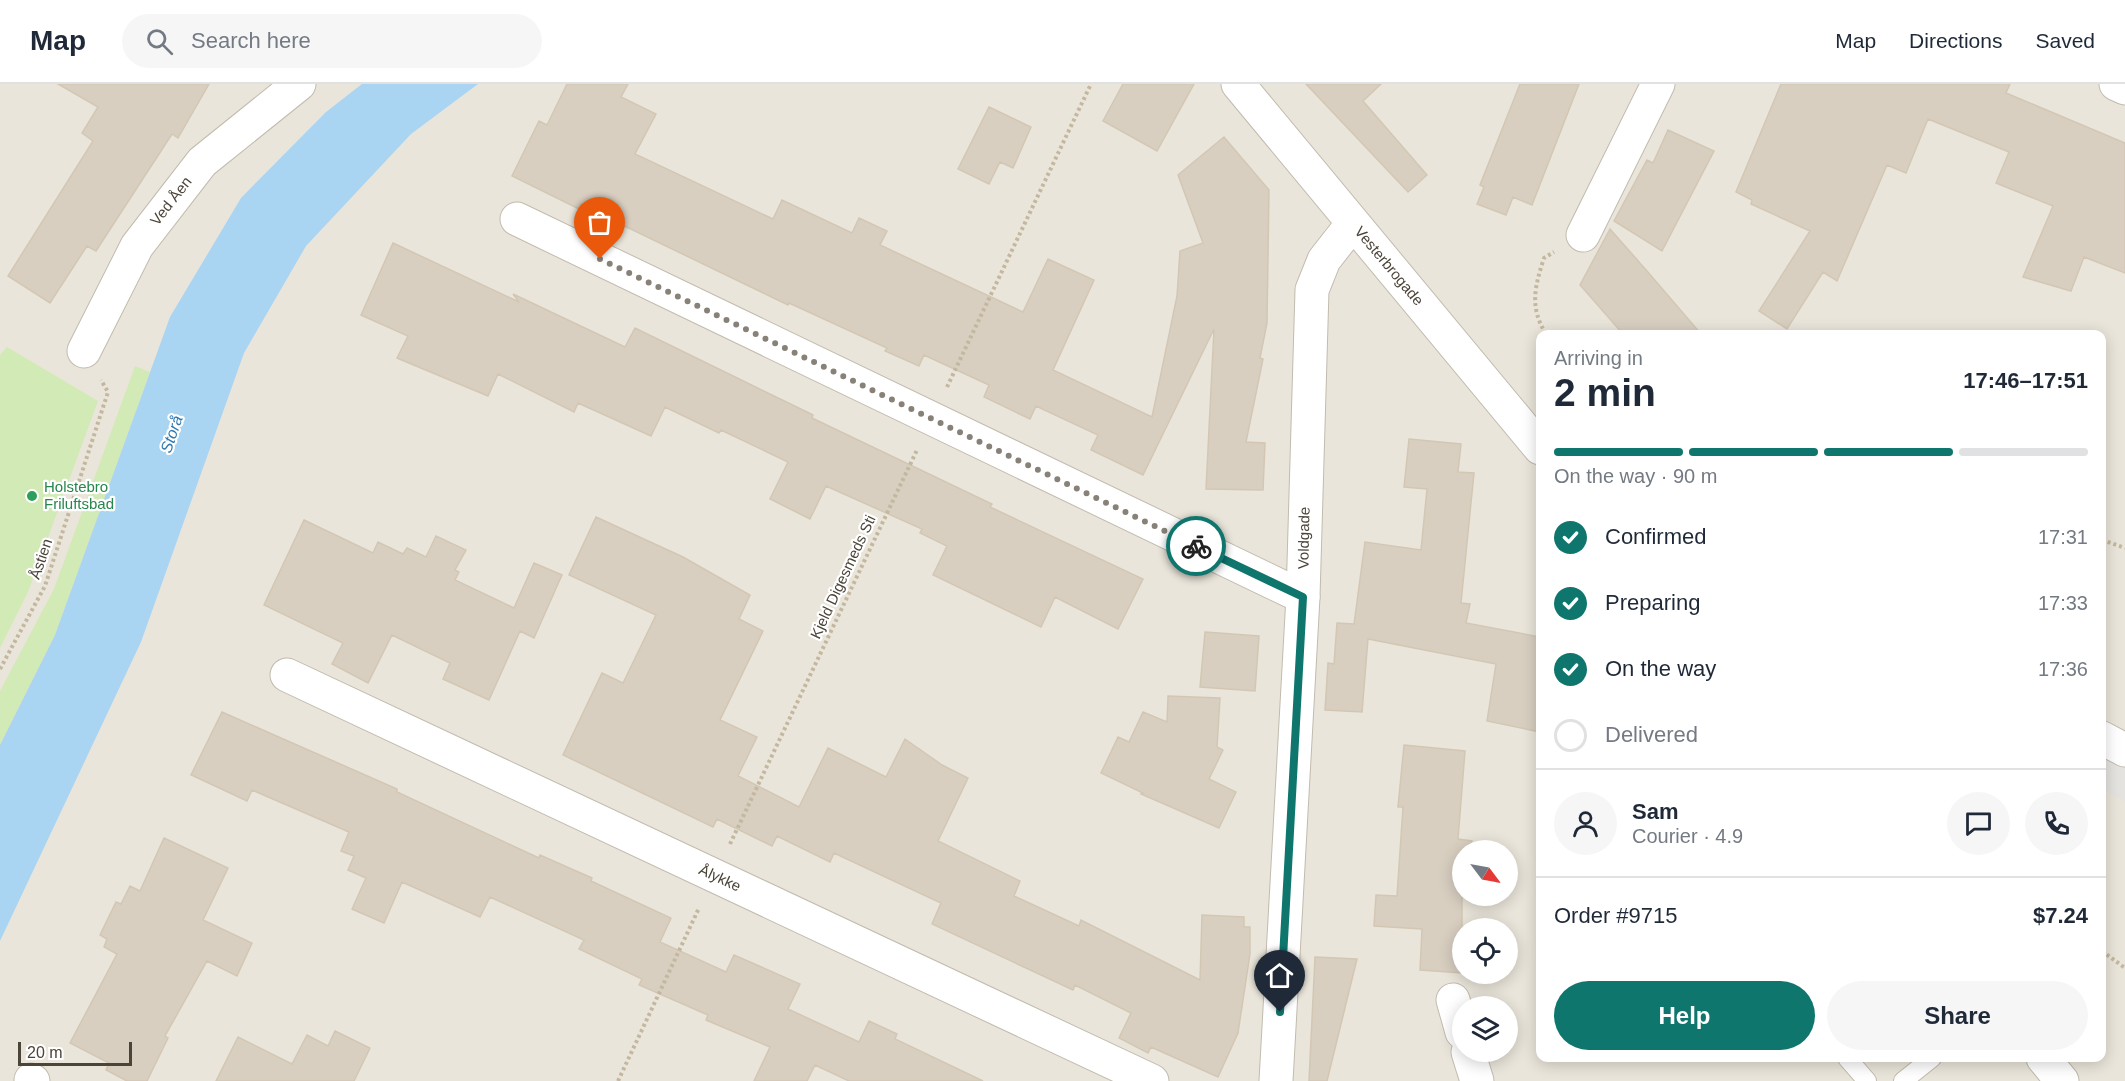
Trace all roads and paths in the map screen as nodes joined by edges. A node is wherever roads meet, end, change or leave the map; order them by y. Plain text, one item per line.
1 (299, 84) edge
2 (1091, 84) edge
3 (1238, 84) edge
4 (1658, 84) edge
5 (2116, 84) edge
6 (2125, 88) edge
7 (517, 219) dead end
8 (1353, 223) junction
9 (1583, 235) joint
10 (1544, 330) edge
11 (84, 351) joint
12 (932, 419) junction
13 (1536, 443) edge
14 (2106, 541) edge
15 (2125, 548) edge
16 (1303, 597) junction
17 (0, 669) edge
18 (287, 675) dead end
19 (2106, 740) edge
20 (2125, 750) edge
21 (715, 876) junction
22 (2106, 954) edge
23 (2125, 968) edge
24 (1471, 1062) edge
25 (1850, 1062) edge
26 (1927, 1062) edge
27 (2046, 1062) edge
28 (618, 1081) edge
29 (1152, 1081) edge
30 (1276, 1081) edge
31 (1477, 1081) edge
32 (1867, 1081) edge
33 (1903, 1081) edge
34 (2062, 1081) edge

1 - 11 street, Ved Åen
2 - 12 path, Kjeld Digesmeds Sti
3 - 8 street, Vesterbrogade
4 - 9 street
5 - 6 street
7 - 12 street
8 - 13 street, Vesterbrogade
8 - 16 street, Voldgade
9 - 10 path
11 - 17 path, Åstien
12 - 16 street
12 - 21 path, Kjeld Digesmeds Sti
14 - 15 path
16 - 30 street, Voldgade
18 - 21 street, Ålykke
19 - 20 street
21 - 28 path, Kjeld Digesmeds Sti
21 - 29 street, Ålykke
22 - 23 path
24 - 31 street
25 - 32 lane
26 - 33 lane
27 - 34 street

